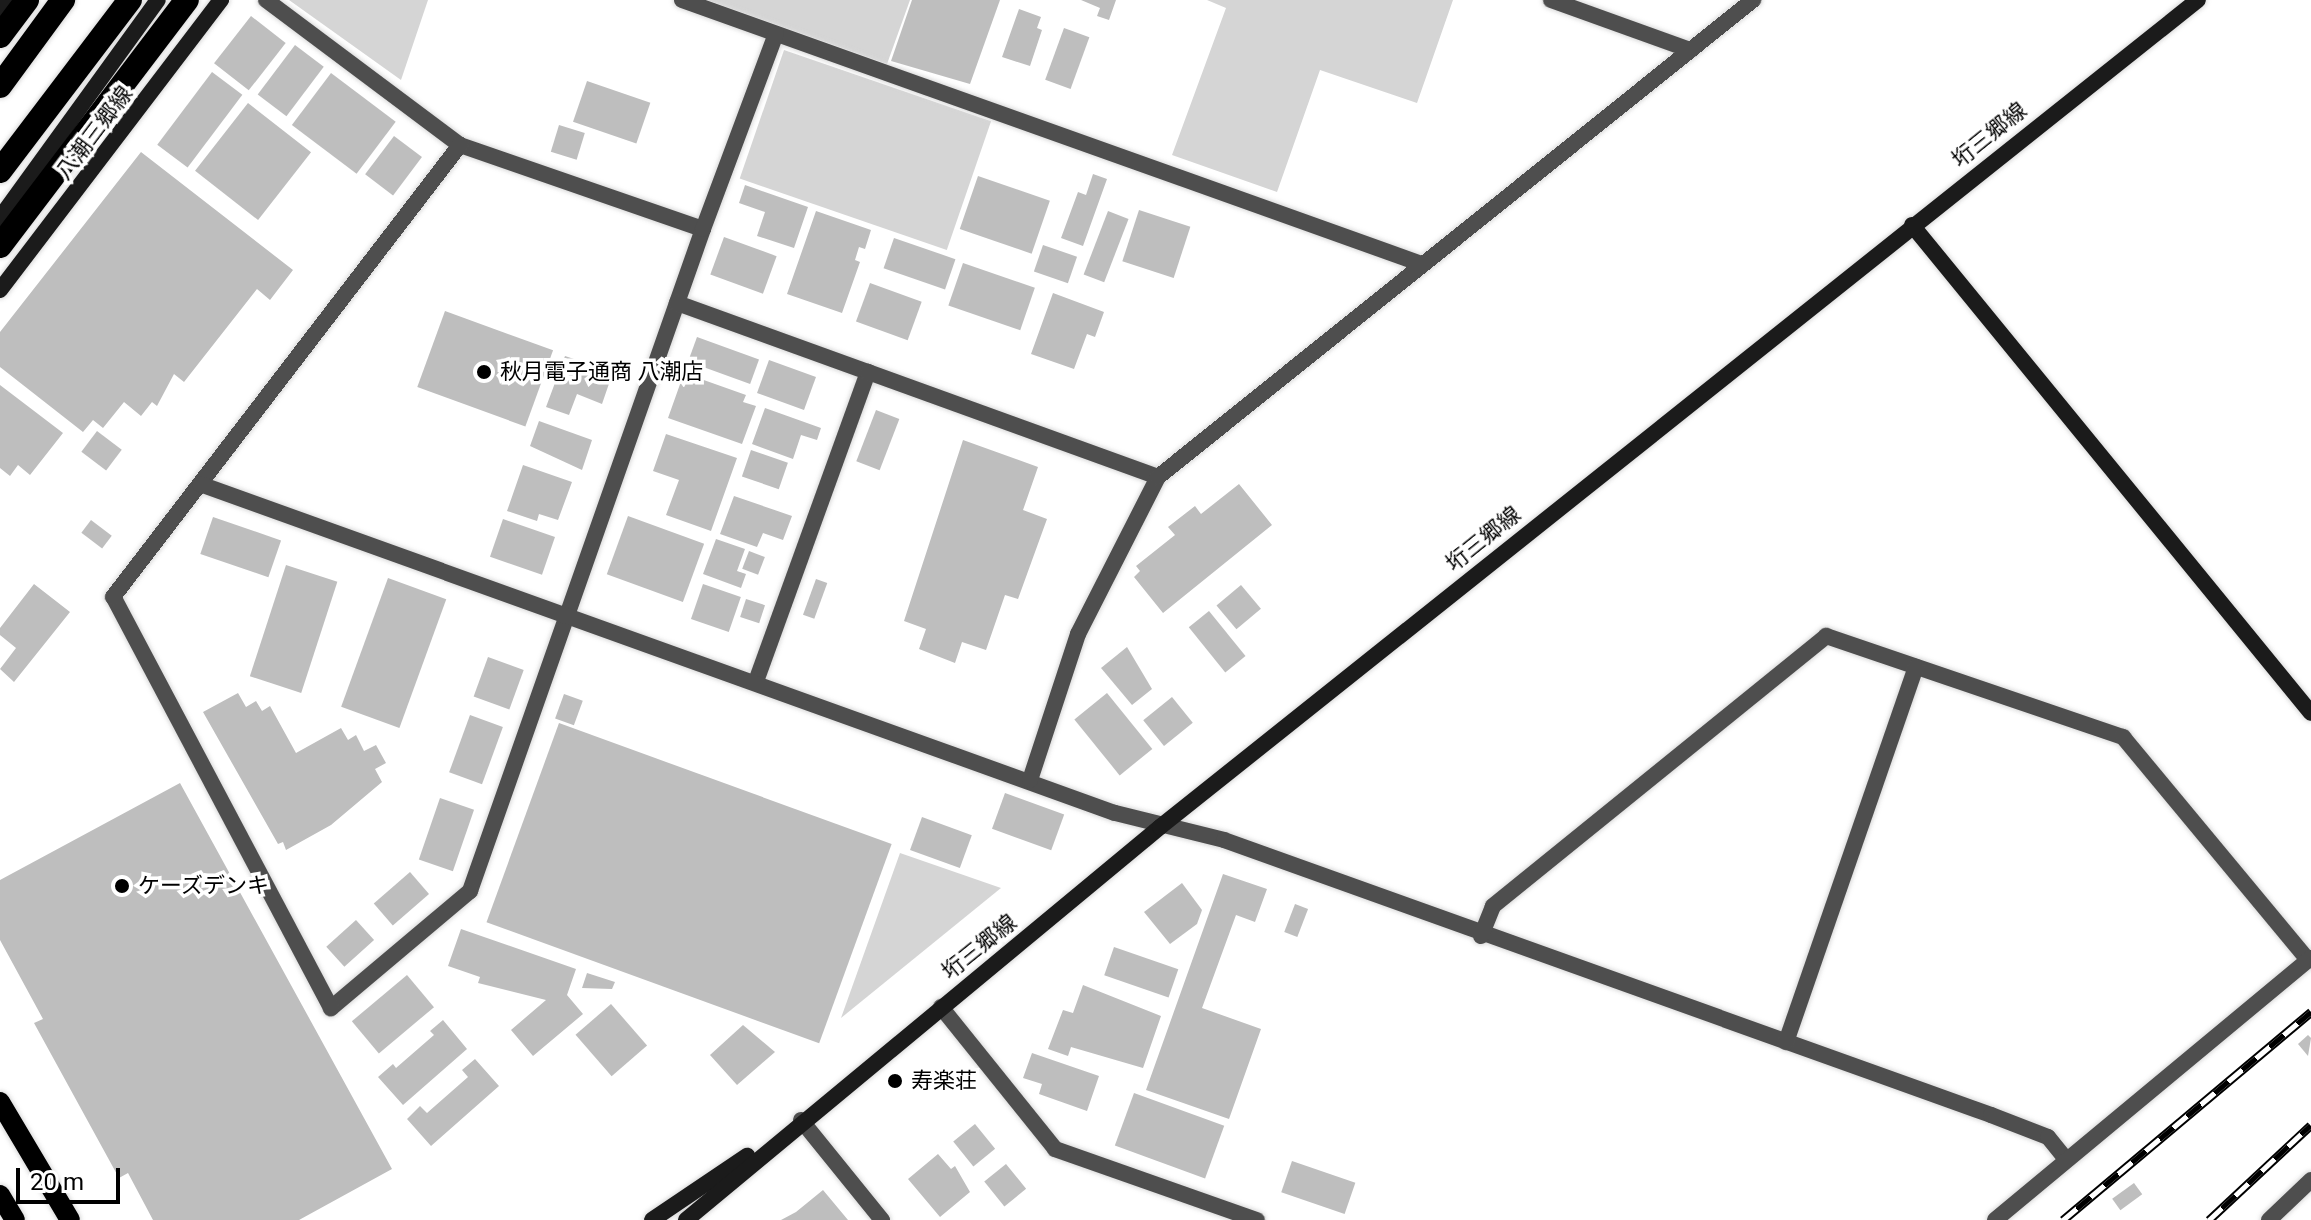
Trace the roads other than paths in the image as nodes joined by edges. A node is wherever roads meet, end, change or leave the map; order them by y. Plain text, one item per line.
1 (8, 0) edge
2 (27, 0) edge
3 (63, 0) edge
4 (130, 0) edge
5 (158, 0) edge
6 (187, 0) edge
7 (221, 0) edge
8 (266, 0) edge
9 (682, 0) edge
10 (1551, 0) edge
11 (1753, 0) edge
12 (2198, 0) edge
13 (0, 11) edge
14 (776, 34) junction
15 (0, 36) edge
16 (1690, 50) junction
17 (0, 86) edge
18 (460, 145) junction
19 (0, 171) edge
20 (0, 218) edge
21 (1912, 225) junction
22 (703, 229) junction
23 (0, 246) edge
24 (1419, 263) junction
25 (0, 290) edge
26 (677, 303) junction
27 (868, 372) junction
28 (1158, 477) junction
29 (200, 484) junction
30 (567, 614) junction
31 (1916, 667) junction
32 (756, 682) junction
33 (2311, 713) edge
34 (1030, 780) junction
35 (1160, 827) junction
36 (1481, 936) junction
37 (2310, 959) edge
38 (941, 1007) junction
39 (1786, 1042) junction
40 (0, 1102) edge
41 (801, 1120) junction
42 (2065, 1158) junction
43 (2311, 1180) edge
44 (0, 1195) edge
45 (15, 1220) edge
46 (70, 1220) edge
47 (652, 1220) edge
48 (686, 1220) edge
49 (882, 1220) edge
50 (1257, 1220) edge
51 (1995, 1220) edge
52 (2269, 1220) edge

1 - 13 street
2 - 15 highway
3 - 17 highway
4 - 19 highway
5 - 20 street, 八潮三郷線
6 - 23 highway
7 - 25 street, 八潮三郷線
8 - 18 street
9 - 14 street
10 - 16 street
11 - 16 street
12 - 21 street, 垳三郷線
14 - 22 street
14 - 24 street
16 - 24 street
18 - 22 street
18 - 29 street
21 - 33 street
21 - 35 street, 垳三郷線
22 - 26 street
24 - 28 street
26 - 27 street
26 - 30 street
27 - 28 street
27 - 32 street
28 - 34 street
29 - 30 street
29 - 30 street
30 - 32 street
31 - 36 street
31 - 37 street
31 - 39 street
32 - 34 street
34 - 35 street
35 - 36 street
35 - 38 street, 垳三郷線
36 - 39 street
37 - 42 street
38 - 41 street, 垳三郷線
38 - 50 street
39 - 42 street
40 - 46 main road
41 - 47 street, 垳三郷線
41 - 48 street, 垳三郷線
41 - 49 street
42 - 51 street
43 - 52 street
44 - 45 main road

